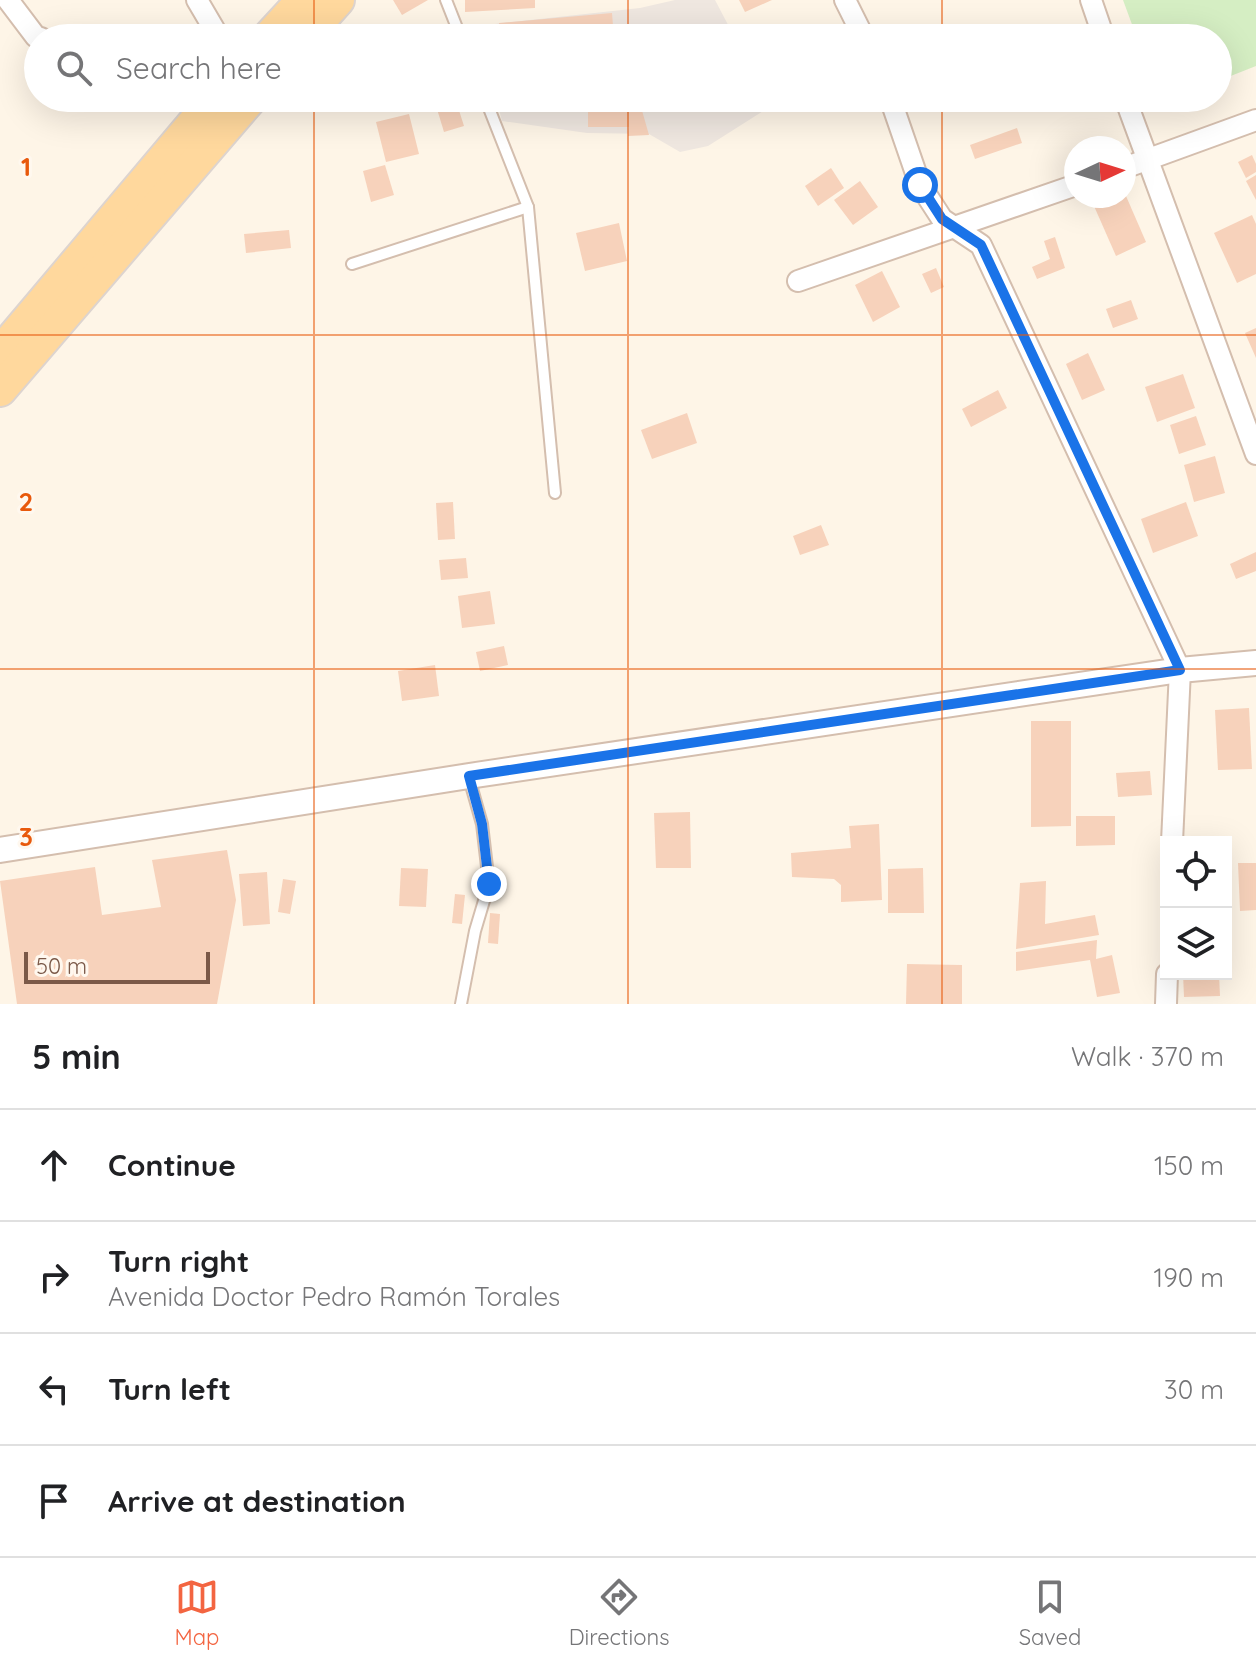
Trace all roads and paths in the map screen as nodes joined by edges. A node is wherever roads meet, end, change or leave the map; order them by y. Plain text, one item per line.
1 (8, 0) edge
2 (197, 0) edge
3 (303, 0) edge
4 (338, 0) edge
5 (446, 0) edge
6 (845, 0) edge
7 (1091, 0) edge
8 (26, 24) edge
9 (212, 24) edge
10 (281, 24) edge
11 (317, 24) edge
12 (455, 24) edge
13 (857, 24) edge
14 (1099, 24) edge
15 (203, 112) edge
16 (239, 112) edge
17 (491, 112) edge
18 (895, 112) edge
19 (1130, 112) edge
20 (1256, 120) edge
21 (1147, 161) junction
22 (1136, 164) edge
23 (1064, 189) edge
24 (528, 207) junction
25 (952, 227) junction
26 (352, 264) dead end
27 (798, 281) dead end
28 (0, 353) edge
29 (0, 390) edge
30 (1256, 454) edge
31 (555, 493) dead end
32 (1256, 663) edge
33 (1180, 670) junction
34 (469, 776) junction
35 (1172, 836) edge
36 (0, 850) edge
37 (1167, 980) edge
38 (461, 1004) edge
39 (1166, 1004) edge

1 - 8 street
2 - 9 street
3 - 10 main road
4 - 11 main road
5 - 12 lane
6 - 13 street
7 - 14 street
15 - 28 main road
16 - 29 main road
17 - 24 lane
18 - 25 street
19 - 21 street
20 - 21 street
21 - 22 street
21 - 30 street
23 - 25 street
24 - 26 lane
24 - 31 lane
25 - 27 street
25 - 33 street
32 - 33 street
33 - 34 street
33 - 35 street
34 - 36 street
34 - 38 lane
37 - 39 street

